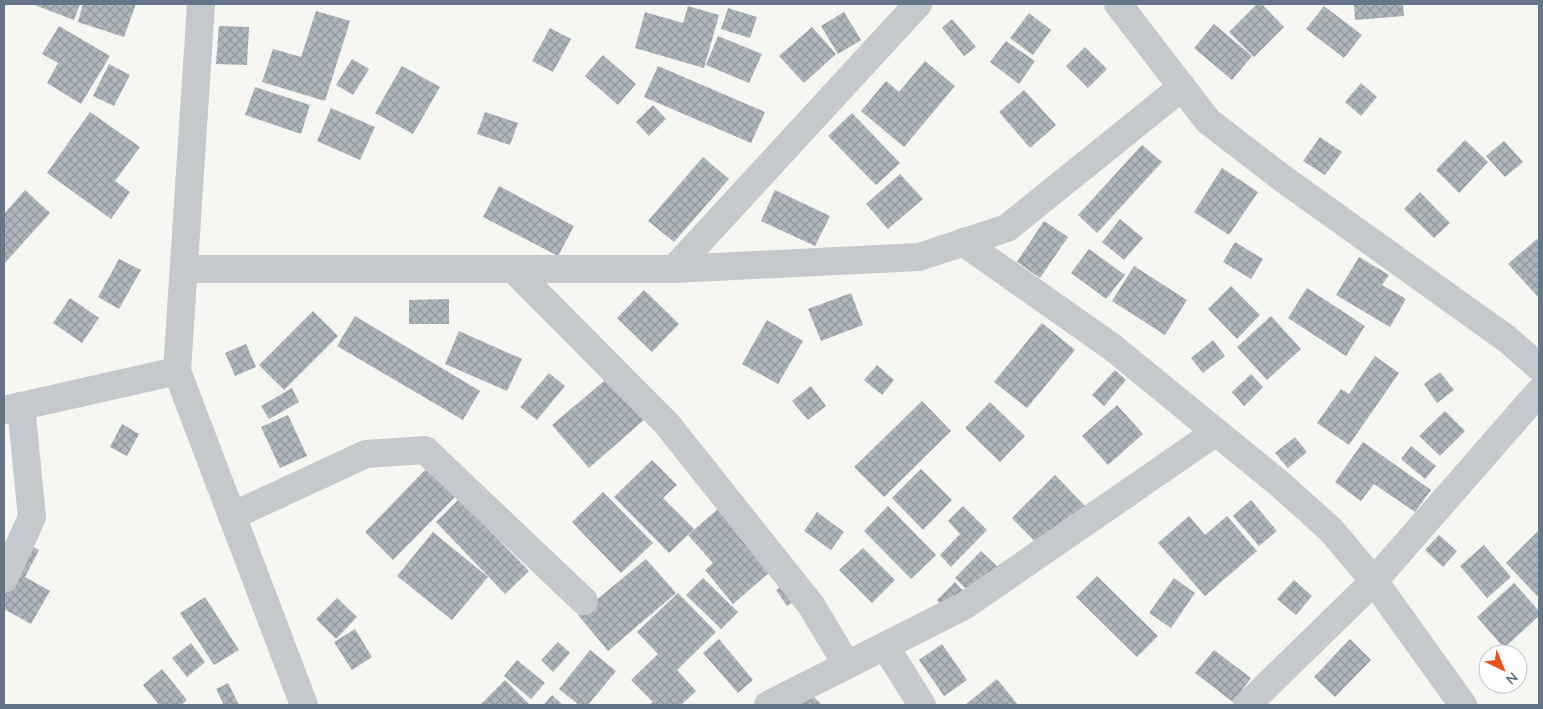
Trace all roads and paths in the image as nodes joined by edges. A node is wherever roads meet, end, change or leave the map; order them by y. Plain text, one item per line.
1 (201, 4) edge
2 (918, 4) edge
3 (1118, 4) edge
4 (1182, 87) junction
5 (963, 242) junction
6 (513, 268) junction
7 (184, 269) junction
8 (674, 269) junction
9 (1539, 367) edge
10 (177, 371) junction
11 (1539, 392) edge
12 (12, 408) edge
13 (1216, 432) junction
14 (232, 516) junction
15 (4, 580) edge
16 (1374, 581) junction
17 (584, 601) dead end
18 (886, 646) junction
19 (847, 665) junction
20 (304, 705) edge
21 (768, 705) edge
22 (922, 705) edge
23 (1247, 705) edge
24 (1463, 705) edge

1 - 7 street
2 - 8 street
3 - 4 street
4 - 5 street
4 - 9 street
5 - 8 street
5 - 13 street
6 - 7 street
6 - 8 street
6 - 19 street
7 - 10 street
10 - 12 street
10 - 14 street
11 - 16 street
12 - 15 street
13 - 16 street
13 - 18 street
14 - 17 street
14 - 20 street
16 - 23 street
16 - 24 street
18 - 19 street
18 - 22 street
19 - 21 street

